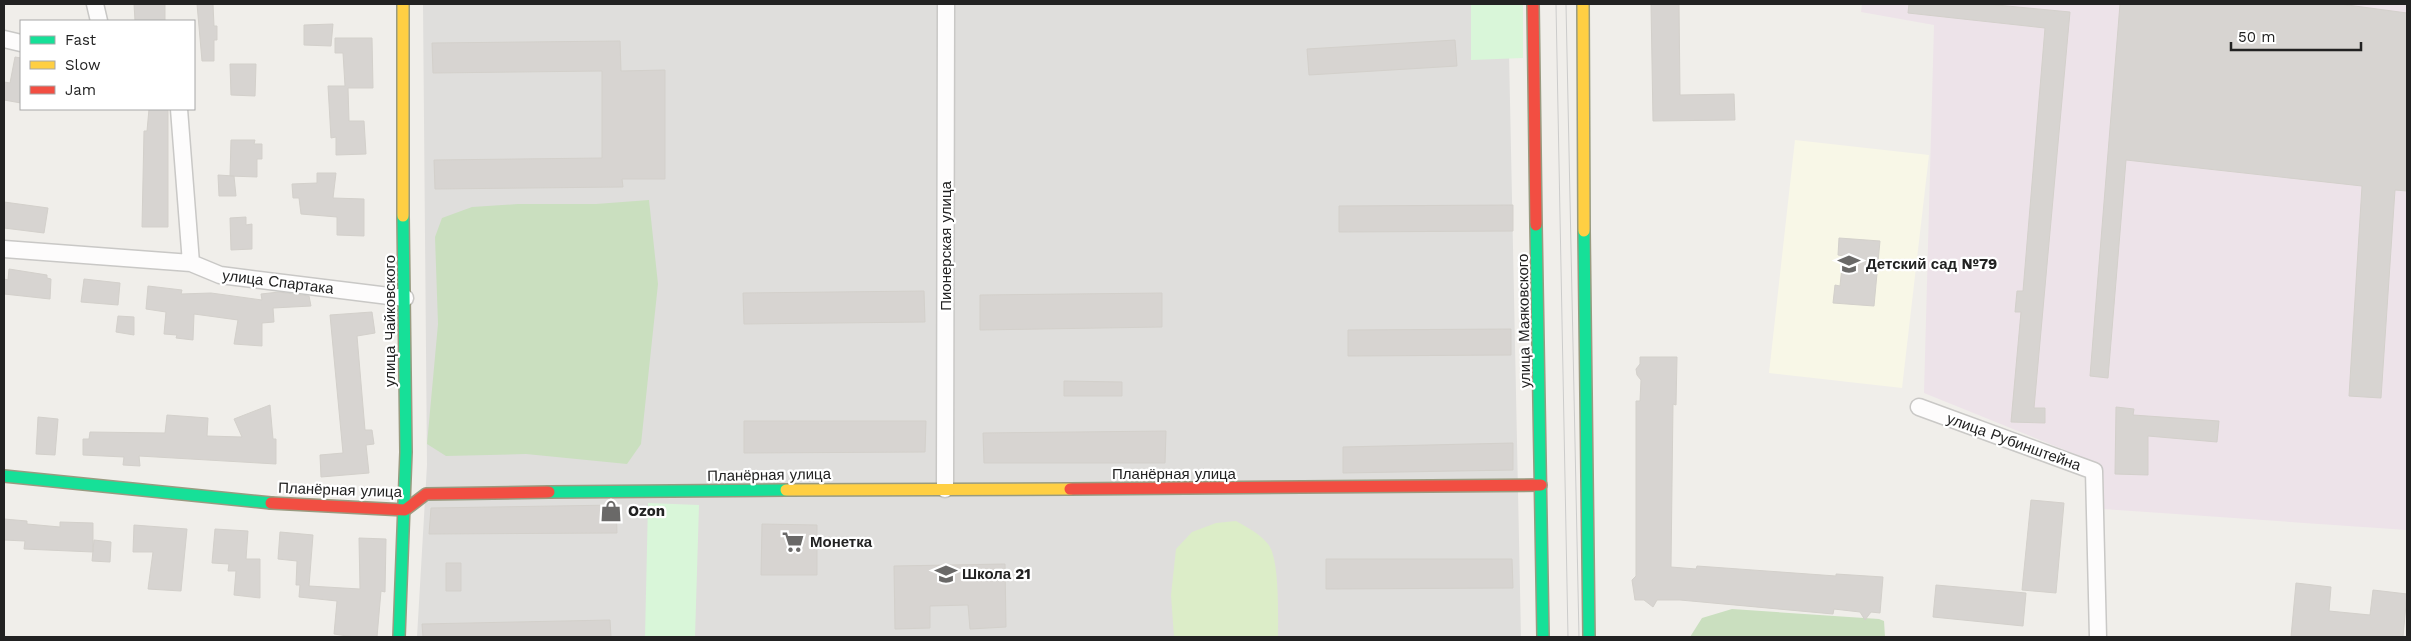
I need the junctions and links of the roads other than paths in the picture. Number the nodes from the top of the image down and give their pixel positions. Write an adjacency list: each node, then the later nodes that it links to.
1 (95, 4): 6 (street)
2 (403, 4): 12 (main road, улица Чайковского)
3 (946, 4): 16 (street, Пионерская улица)
4 (1533, 4): 15 (main road, улица Маяковского)
5 (1584, 4): 20 (main road)
6 (99, 20)
7 (4, 40): 8 (street)
8 (20, 43)
9 (179, 110): 11 (street)
10 (4, 248): 11 (street, улица Спартака)
11 (191, 263): 12 (street, улица Спартака)
12 (406, 298): 17 (main road, улица Чайковского)
13 (1919, 407): 21 (street, улица Рубинштейна)
14 (4, 476): 17 (main road, Планёрная улица)
15 (1541, 485): 16 (main road, Планёрная улица); 19 (main road, улица Маяковского)
16 (945, 489): 17 (main road, Планёрная улица)
17 (405, 510): 18 (main road, улица Чайковского)
18 (399, 637)
19 (1543, 637)
20 (1589, 637)
21 (2098, 637)

